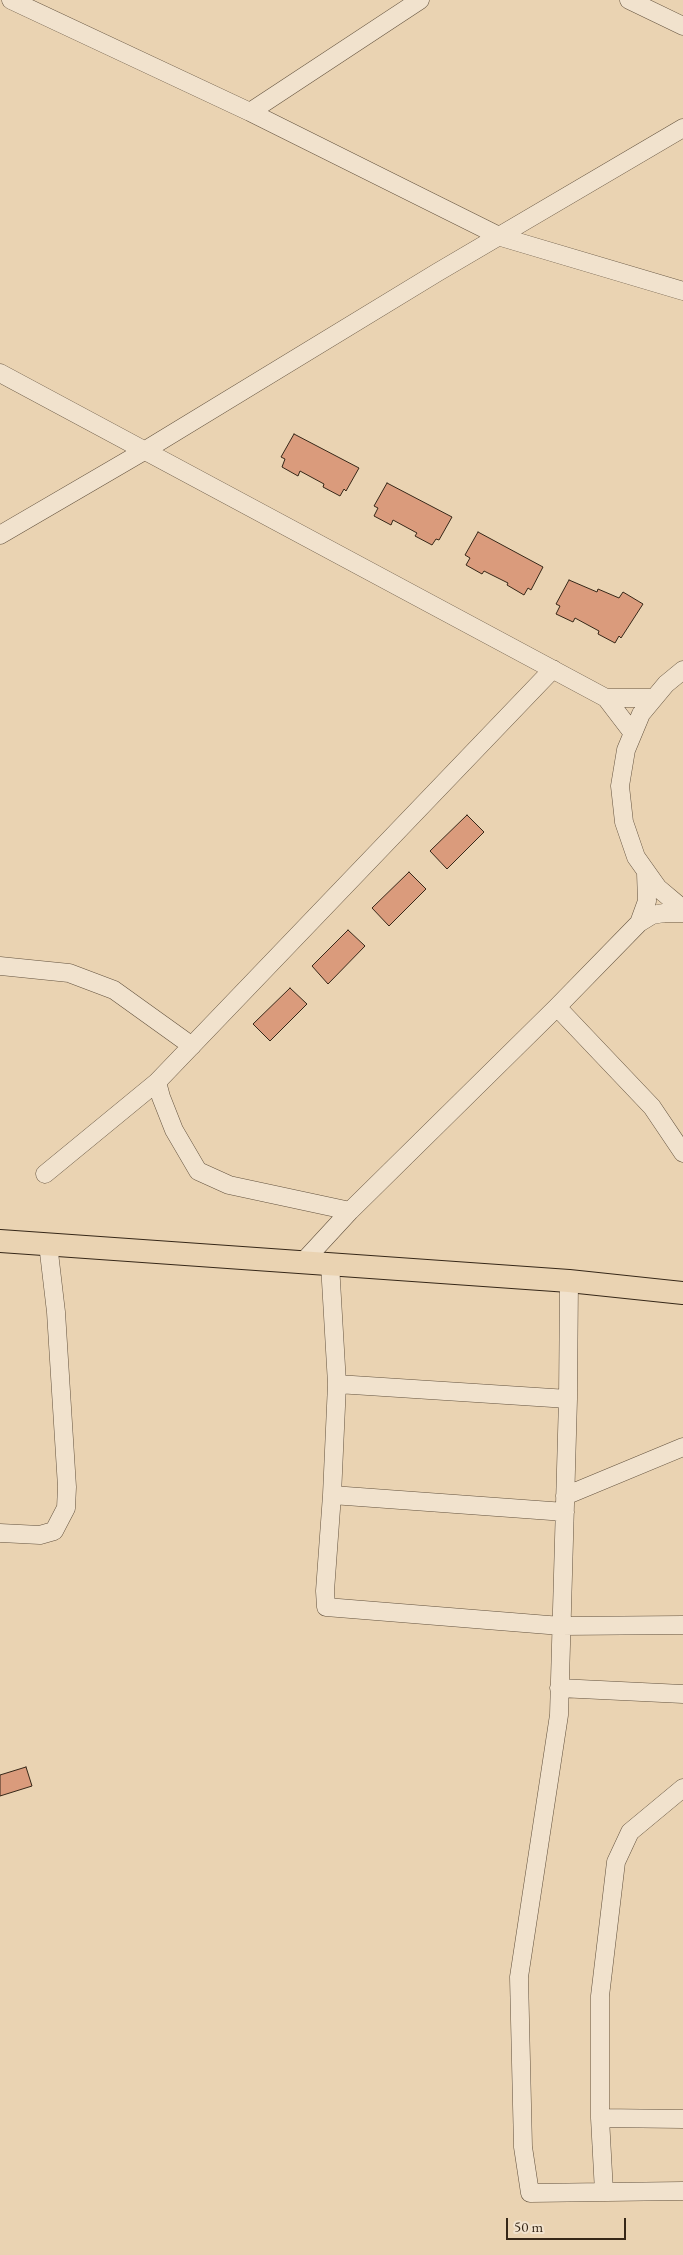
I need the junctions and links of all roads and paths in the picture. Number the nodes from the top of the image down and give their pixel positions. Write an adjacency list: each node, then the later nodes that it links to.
1 (11, 0): 5 (street)
2 (420, 0): 5 (street)
3 (629, 0): 4 (street)
4 (683, 26)
5 (250, 112): 7 (street)
6 (683, 128): 7 (street)
7 (501, 236): 8 (street); 10 (street)
8 (683, 290)
9 (0, 374): 10 (street)
10 (144, 451): 11 (street); 12 (street)
11 (0, 535)
12 (553, 670): 14 (street); 22 (street)
13 (683, 670): 15 (street)
14 (606, 698): 15 (street); 16 (street)
15 (653, 698): 16 (street)
16 (632, 732): 17 (street)
17 (646, 873): 18 (street); 19 (street)
18 (683, 911): 19 (street)
19 (639, 923): 21 (street)
20 (0, 966): 22 (street)
21 (557, 1008): 24 (street); 26 (street)
22 (192, 1046): 23 (street)
23 (157, 1082): 25 (street); 26 (street)
24 (683, 1153)
25 (45, 1174)
26 (350, 1211): 29 (street)
27 (0, 1241): 28 (main road)
28 (48, 1244): 29 (main road); 38 (street)
29 (302, 1262): 30 (main road)
30 (330, 1264): 31 (main road); 33 (street)
31 (570, 1281): 32 (main road); 34 (street)
32 (683, 1293)
33 (336, 1384): 34 (street); 36 (street)
34 (568, 1399): 37 (street)
35 (683, 1447): 37 (street)
36 (332, 1496): 37 (street); 40 (street)
37 (565, 1504): 40 (street)
38 (0, 1534)
39 (683, 1625): 40 (street)
40 (561, 1626): 41 (street)
41 (560, 1688): 42 (street); 47 (street)
42 (683, 1694)
43 (683, 1788): 44 (street)
44 (600, 2118): 45 (street); 47 (street)
45 (683, 2119)
46 (683, 2191): 47 (street)
47 (604, 2192)

